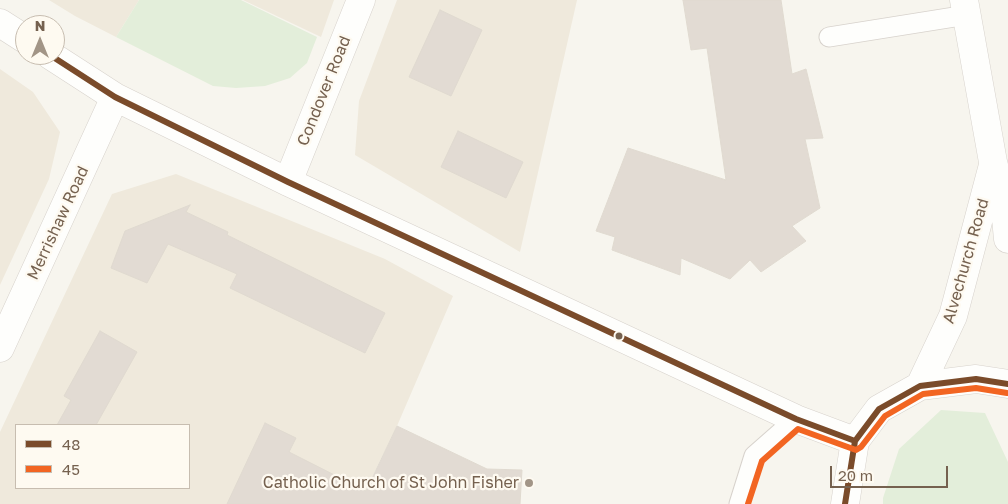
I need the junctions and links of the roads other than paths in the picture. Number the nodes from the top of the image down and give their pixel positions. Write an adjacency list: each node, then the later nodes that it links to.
1 (361, 0): 9 (street, Condover Road)
2 (965, 7): 5 (lane); 8 (street, Alvechurch Road)
3 (0, 23): 4 (street)
4 (15, 33)
5 (829, 37)
6 (65, 65): 7 (street)
7 (115, 97): 9 (street); 11 (street, Merrishaw Road)
8 (993, 162): 10 (street, Alvechurch Road); 13 (street, Alvechurch Road)
9 (288, 182): 14 (street)
10 (1008, 239)
11 (0, 348)
12 (1008, 384): 13 (street)
13 (920, 386): 15 (street)
14 (796, 420): 15 (street); 16 (lane)
15 (855, 441): 17 (street)
16 (740, 504)
17 (845, 504)

